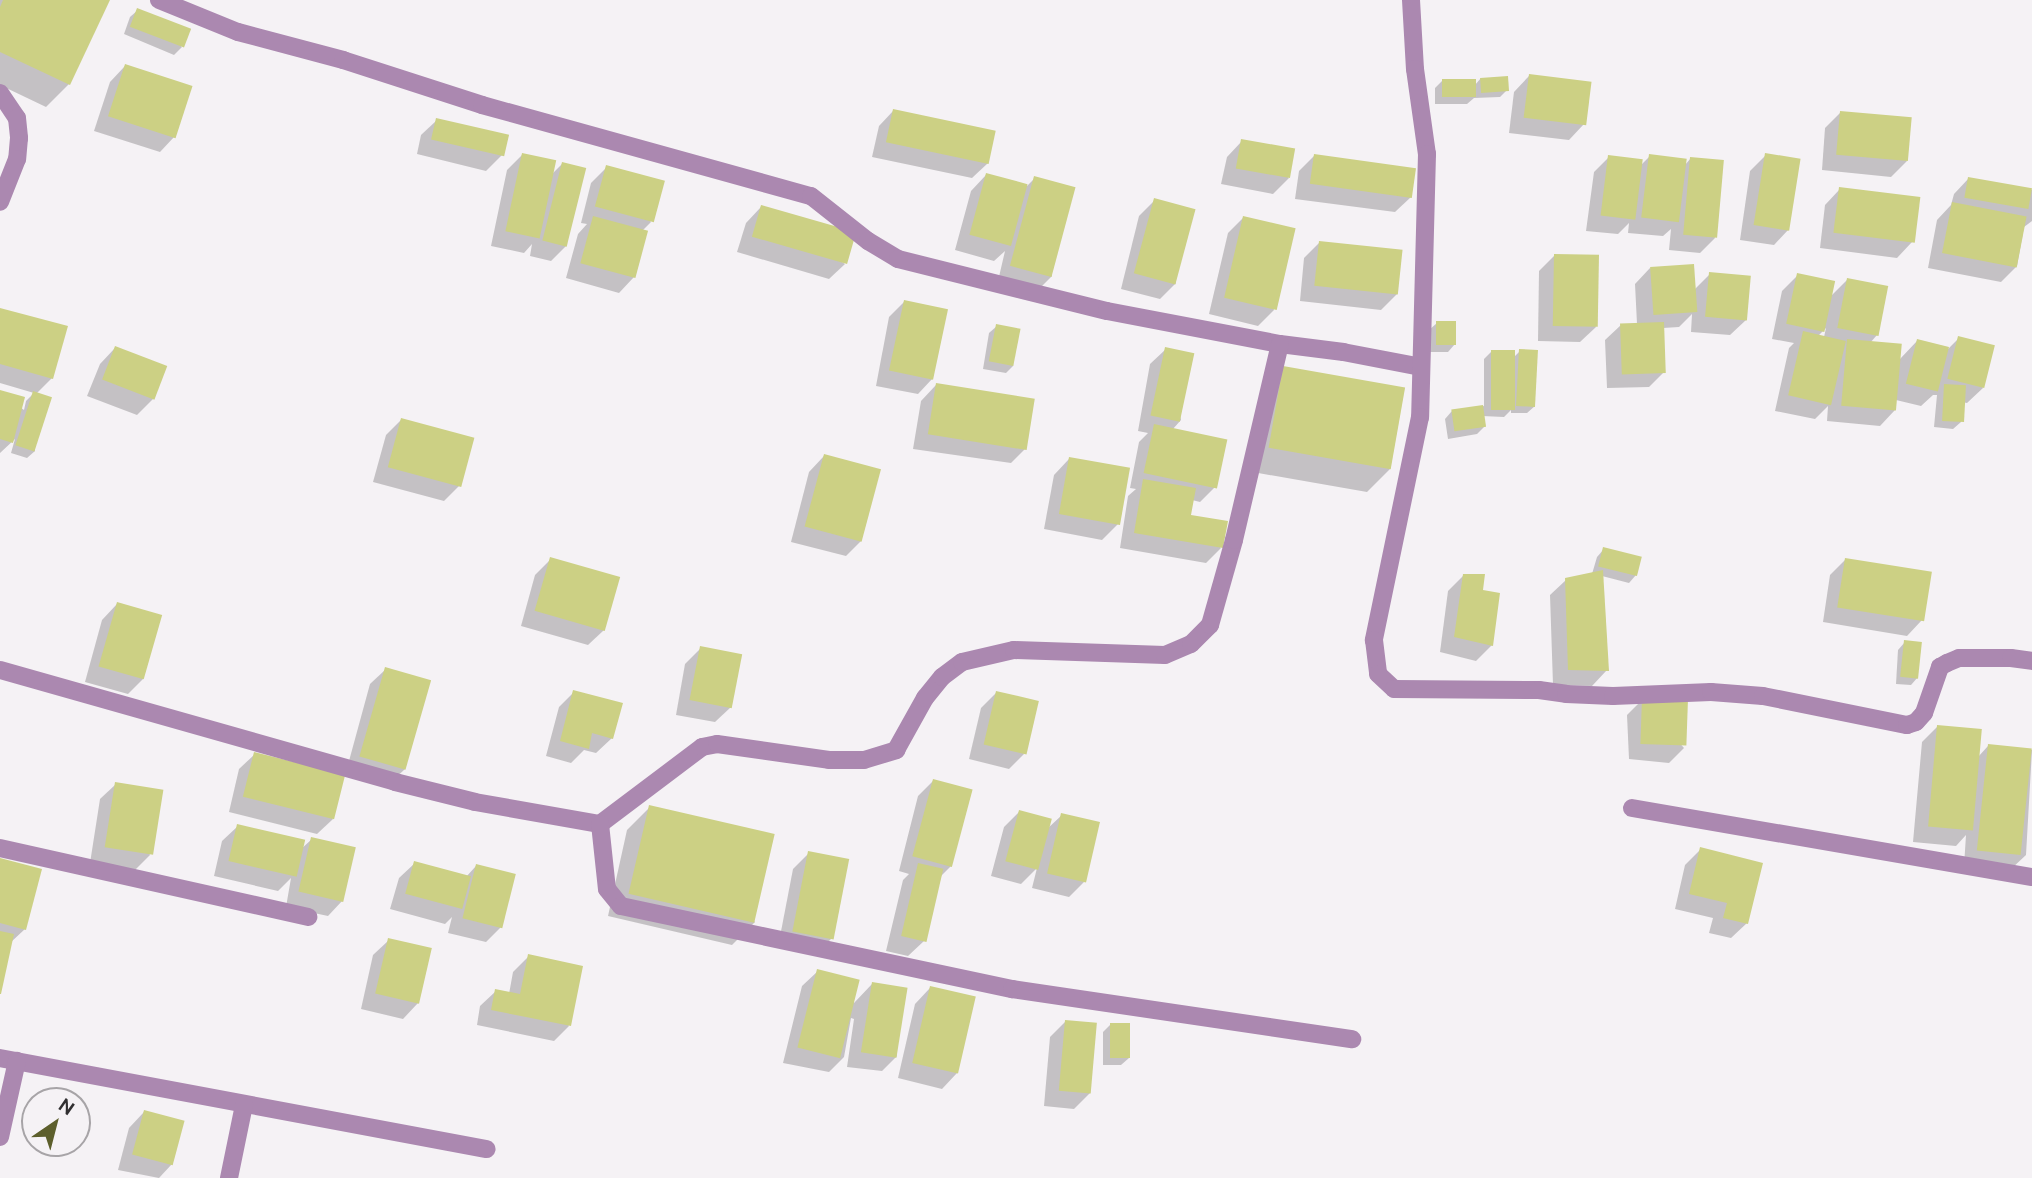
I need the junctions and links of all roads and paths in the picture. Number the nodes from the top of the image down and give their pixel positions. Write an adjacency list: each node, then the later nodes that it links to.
1 (159, 0): 5 (street)
2 (1411, 0): 6 (street)
3 (0, 93): 4 (street)
4 (0, 202)
5 (1279, 344): 6 (street); 10 (street)
6 (1420, 367): 7 (street)
7 (2032, 661)
8 (0, 670): 10 (street)
9 (1632, 808): 12 (street)
10 (600, 824): 14 (street)
11 (0, 848): 13 (street)
12 (2032, 877)
13 (308, 917)
14 (1352, 1040)
15 (9, 1060): 16 (street); 17 (street)
16 (244, 1105): 18 (street); 19 (street)
17 (0, 1137)
18 (487, 1149)
19 (229, 1178)

